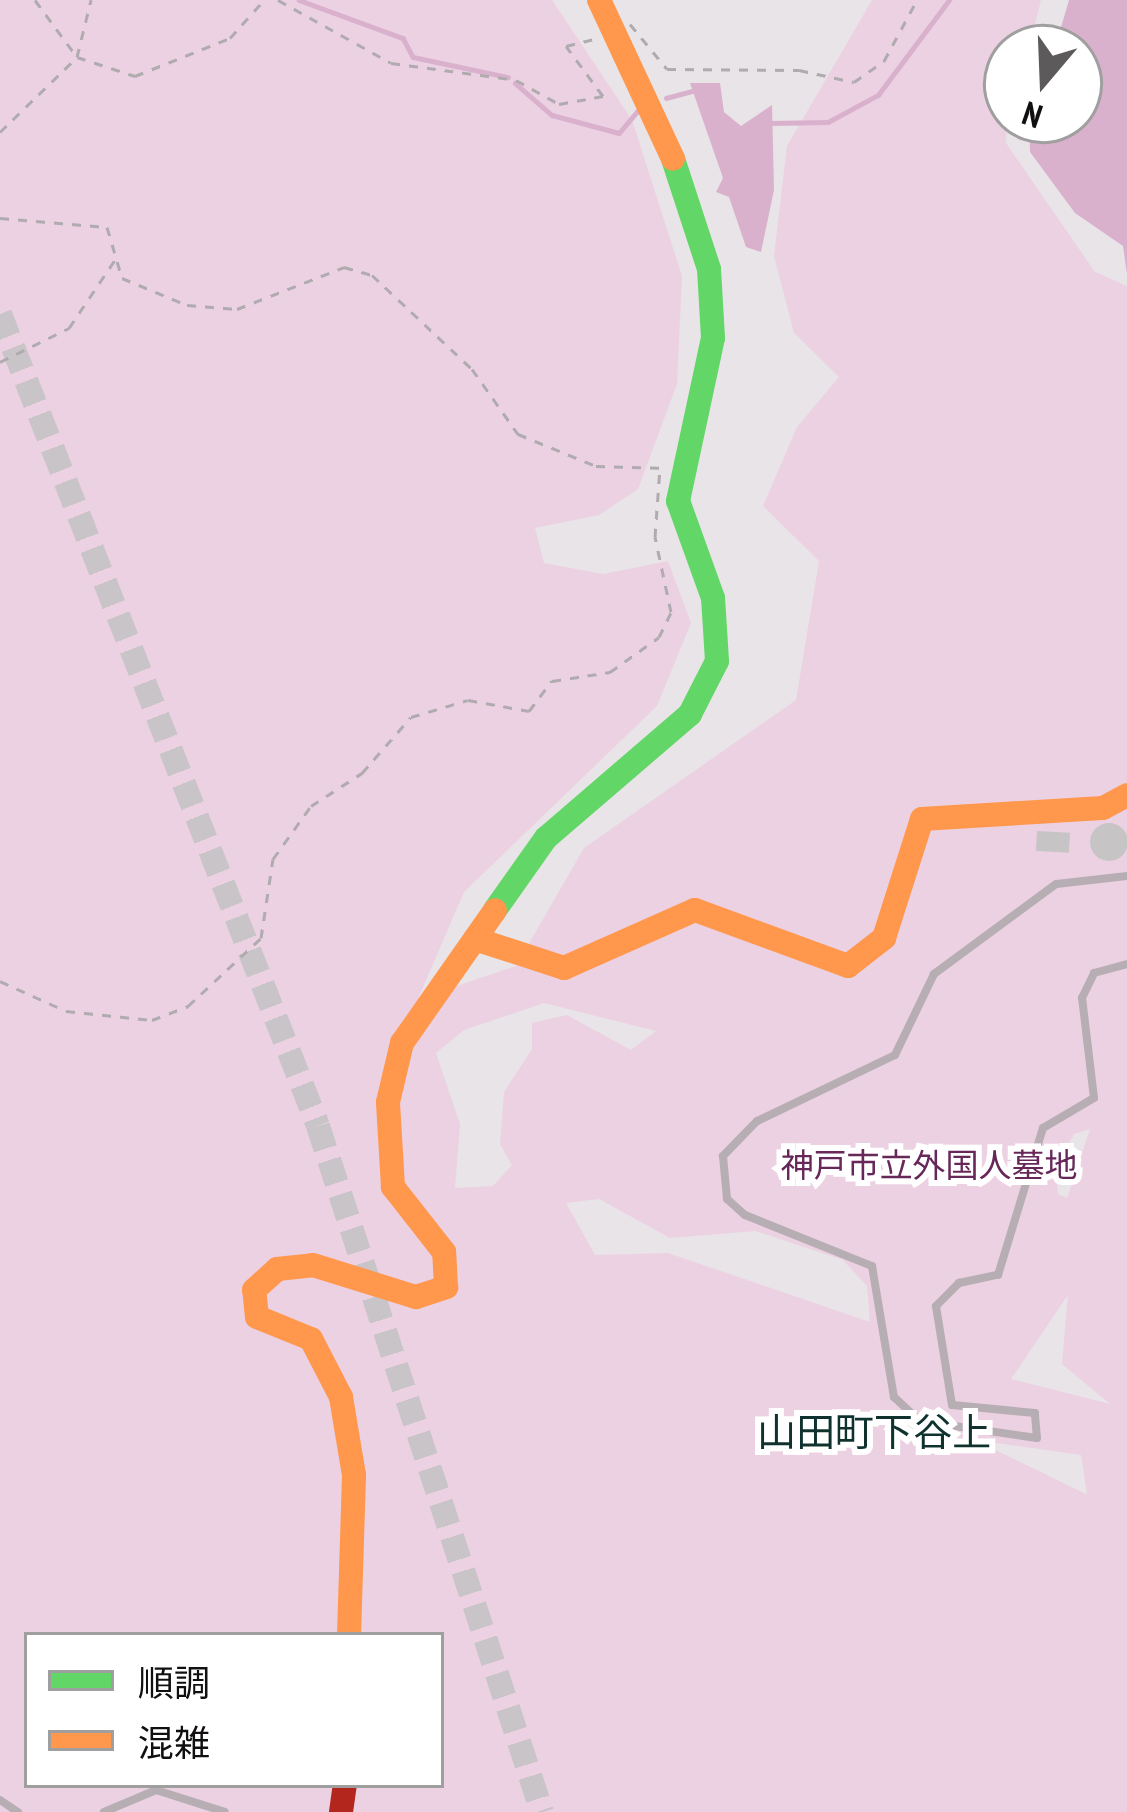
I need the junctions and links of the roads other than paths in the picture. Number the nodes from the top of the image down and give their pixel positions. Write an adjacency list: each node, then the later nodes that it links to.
1 (599, 0): 4 (street)
2 (1127, 795): 4 (street)
3 (1127, 876): 5 (lane)
4 (475, 938): 6 (street)
5 (1127, 964)
6 (349, 1632)
7 (0, 1800): 8 (lane)
8 (18, 1812)
9 (104, 1812): 10 (lane)
10 (225, 1812)

